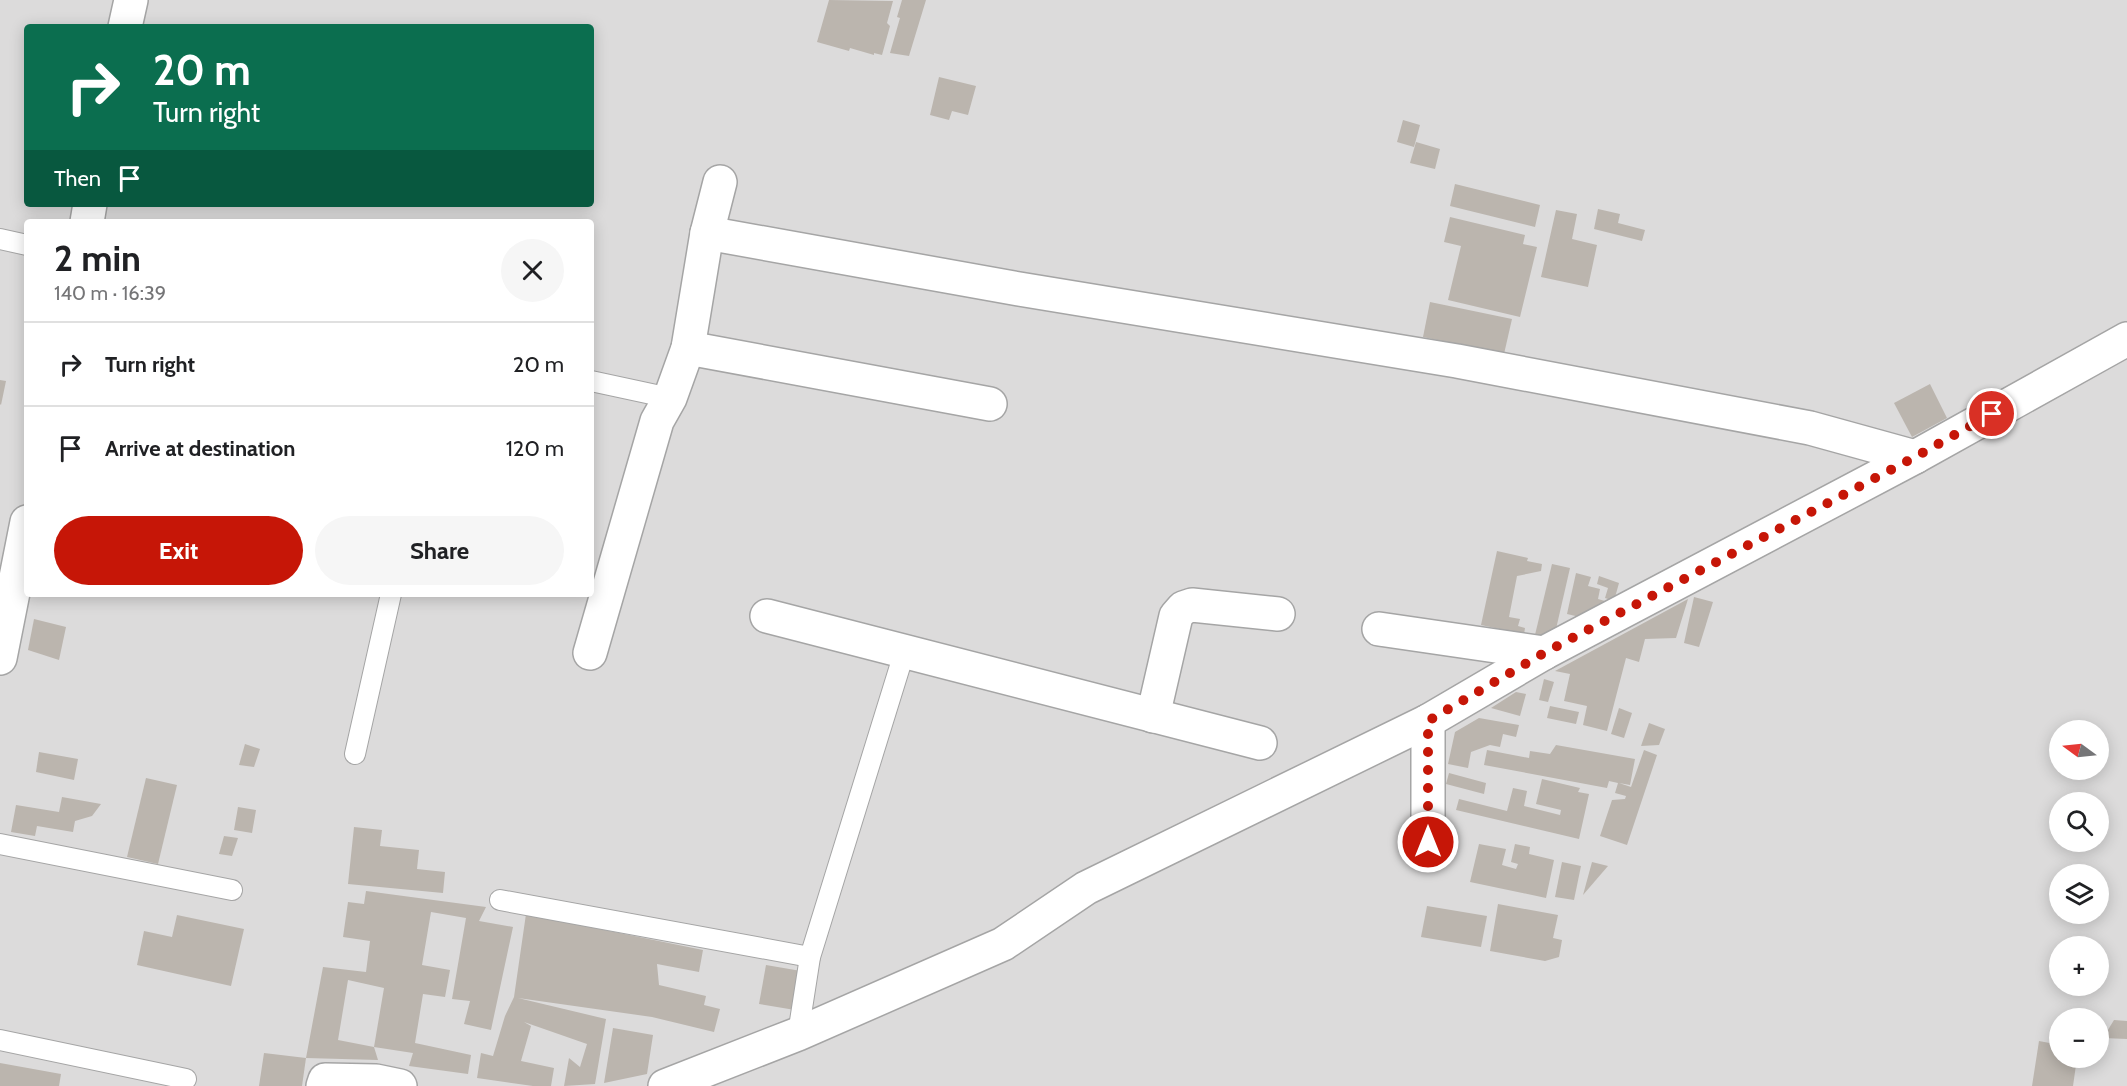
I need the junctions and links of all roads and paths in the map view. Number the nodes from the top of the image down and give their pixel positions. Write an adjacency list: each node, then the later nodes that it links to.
1 (131, 0): 2 (street)
2 (126, 24)
3 (720, 182): 4 (street)
4 (707, 233): 8 (street); 12 (street)
5 (0, 238): 6 (lane)
6 (24, 244)
7 (2127, 339): 12 (street)
8 (688, 348): 10 (street); 11 (street)
9 (594, 382): 10 (lane)
10 (670, 398): 19 (street)
11 (990, 404)
12 (1915, 457): 20 (street)
13 (24, 537): 21 (street)
14 (390, 597): 25 (lane)
15 (1278, 614): 22 (street)
16 (767, 616): 18 (street)
17 (1379, 629): 20 (street)
18 (905, 650): 22 (street); 30 (lane)
19 (590, 653)
20 (1544, 653): 23 (street)
21 (0, 658)
22 (1153, 716): 24 (street)
23 (1428, 721): 26 (street); 31 (street)
24 (1260, 743)
25 (355, 754)
26 (1428, 842)
27 (0, 844): 28 (lane)
28 (232, 890)
29 (500, 900): 30 (lane)
30 (810, 957): 31 (lane)
31 (798, 1034): 36 (street)
32 (0, 1040): 33 (lane)
33 (186, 1079)
34 (323, 1086): 35 (street)
35 (400, 1086)
36 (665, 1086)

